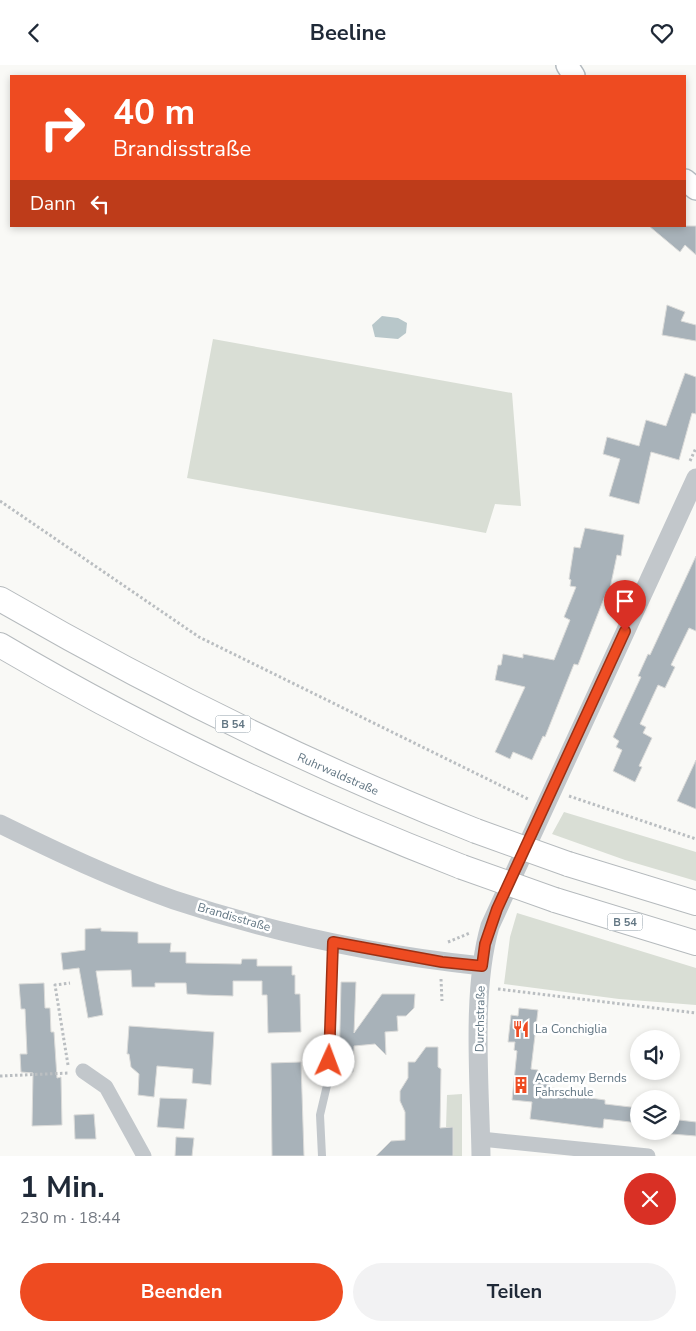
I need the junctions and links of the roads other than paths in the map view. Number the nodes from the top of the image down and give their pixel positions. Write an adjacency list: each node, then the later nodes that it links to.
1 (686, 181): 2 (main road)
2 (696, 189)
3 (696, 478): 10 (street, Durchstraße)
4 (0, 599): 7 (highway, Ruhrwaldstraße / B 54, bridge)
5 (0, 645): 9 (highway, B 54, bridge)
6 (0, 824): 8 (street, Brandisstraße)
7 (696, 903)
8 (333, 942): 10 (street, Brandisstraße); 14 (lane)
9 (696, 943)
10 (482, 966): 12 (street, Durchstraße)
11 (83, 1071): 13 (street)
12 (481, 1147): 15 (street)
13 (144, 1156)
14 (322, 1156)
15 (648, 1156)

